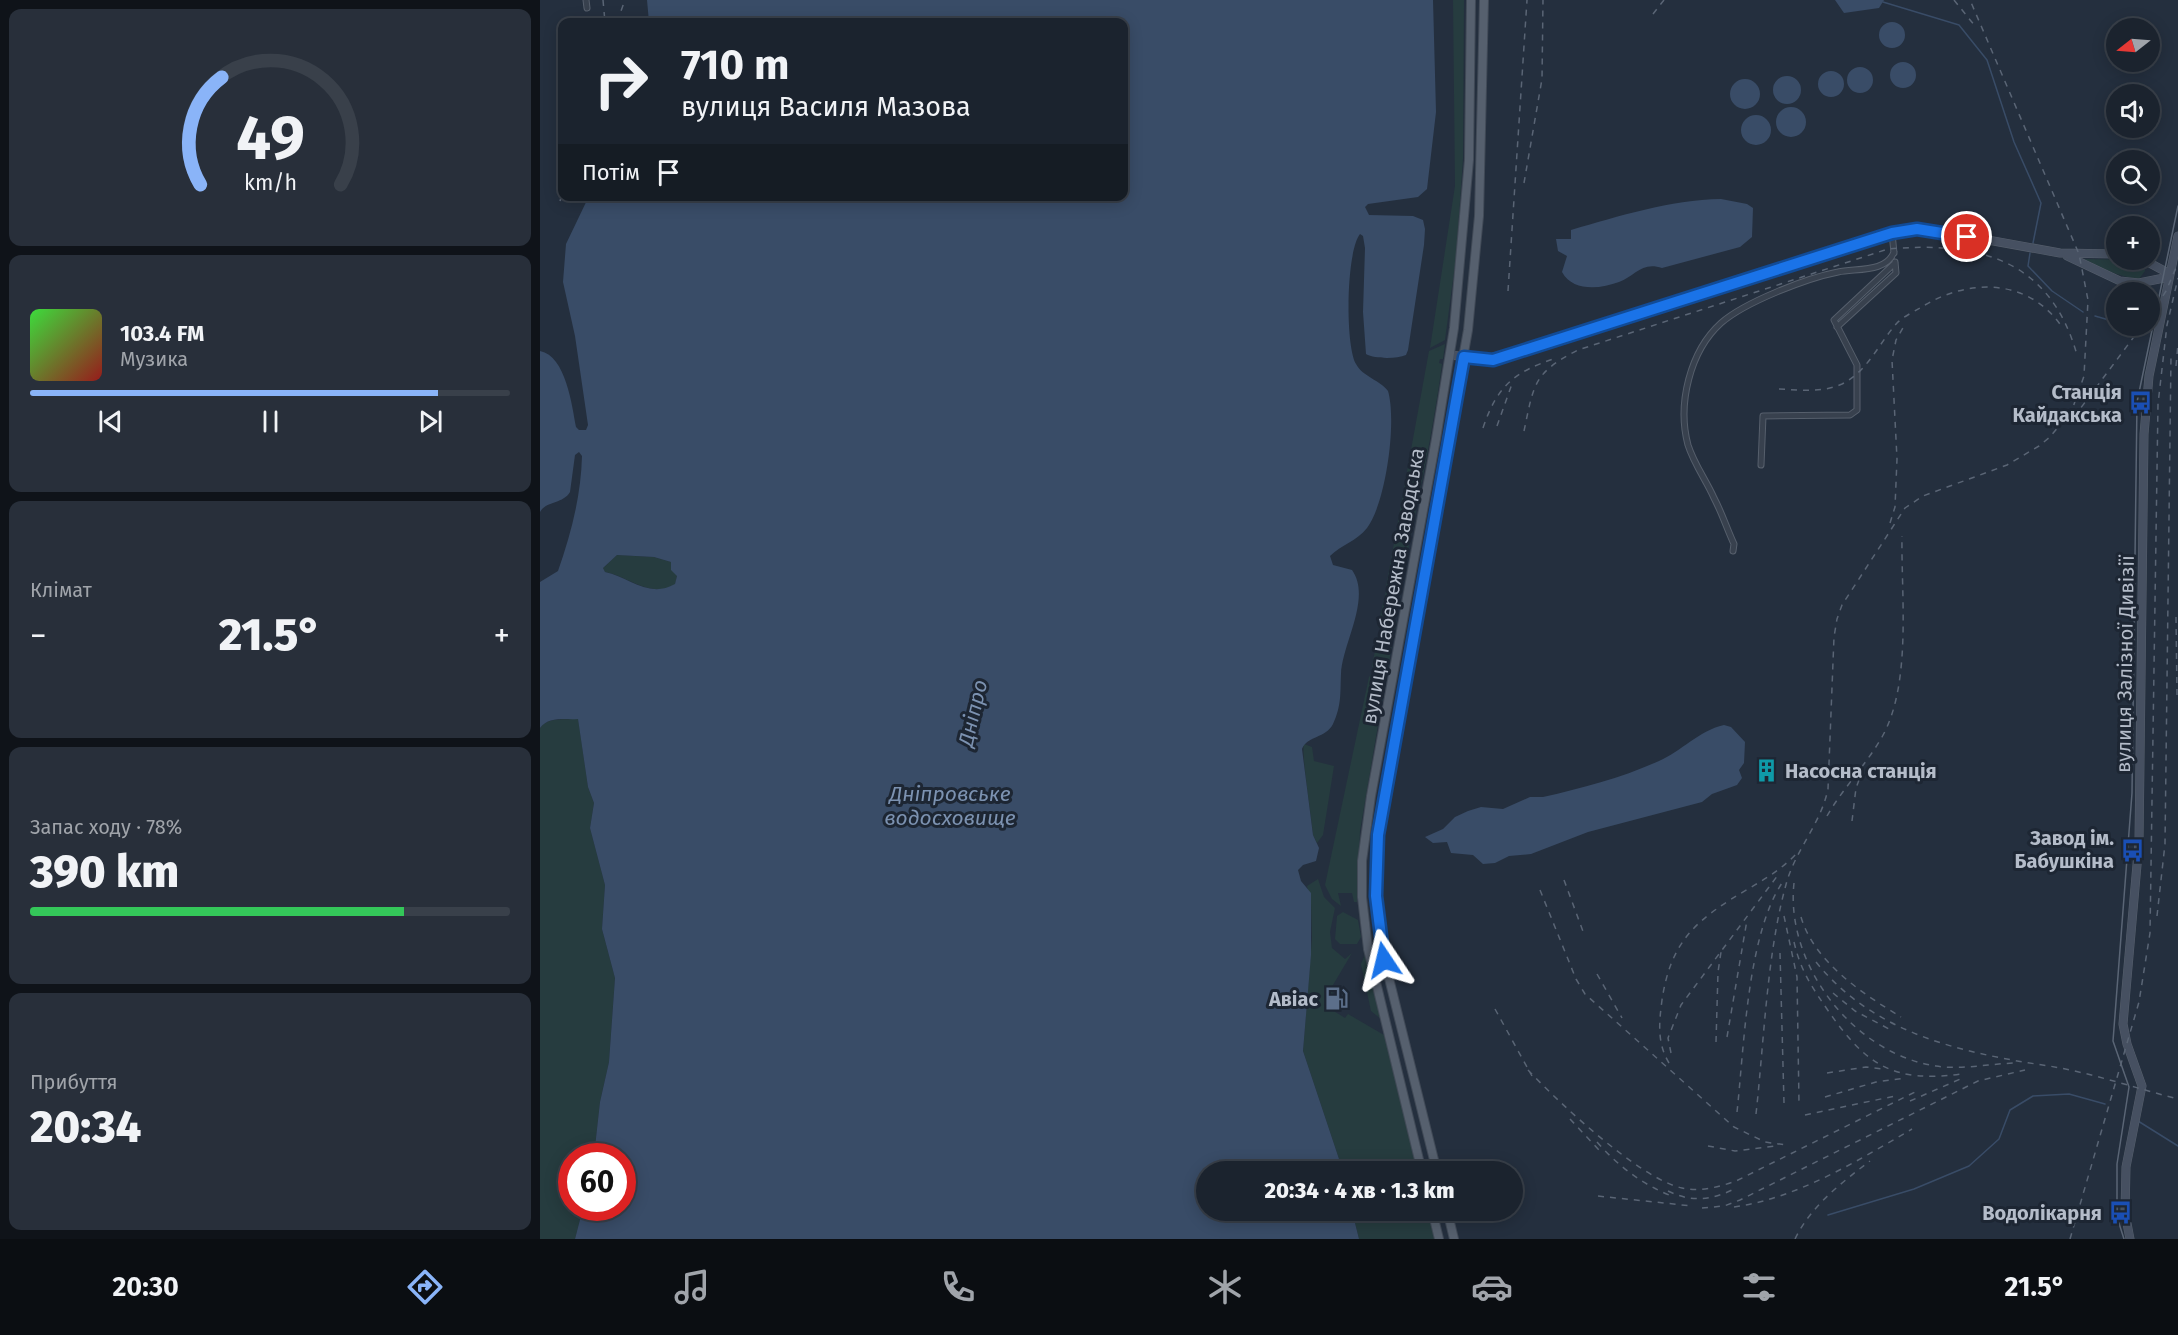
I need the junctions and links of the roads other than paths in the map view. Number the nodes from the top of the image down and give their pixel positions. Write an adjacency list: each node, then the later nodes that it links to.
1 (586, 0): 4 (street)
2 (1471, 0): 12 (main road, вулиця Набережна Заводська)
3 (1484, 0): 13 (main road, вулиця Набережна Заводська)
4 (587, 8)
5 (1892, 233): 7 (street); 8 (street); 13 (street)
6 (2178, 236): 11 (street, вулиця Залізної Дивізії)
7 (1894, 252): 14 (street); 15 (street)
8 (2060, 253): 9 (street); 11 (street)
9 (2106, 254)
10 (2160, 270): 11 (street)
11 (2170, 276): 22 (street, вулиця Залізної Дивізії)
12 (1450, 355): 13 (street); 16 (main road, вулиця Набережна Заводська)
13 (1464, 357): 17 (main road, вулиця Набережна Заводська)
14 (1761, 465)
15 (1734, 551)
16 (1419, 1161)
17 (1434, 1161)
18 (1435, 1221): 20 (main road)
19 (1450, 1221): 21 (main road)
20 (1440, 1239)
21 (1454, 1239)
22 (2131, 1239)

